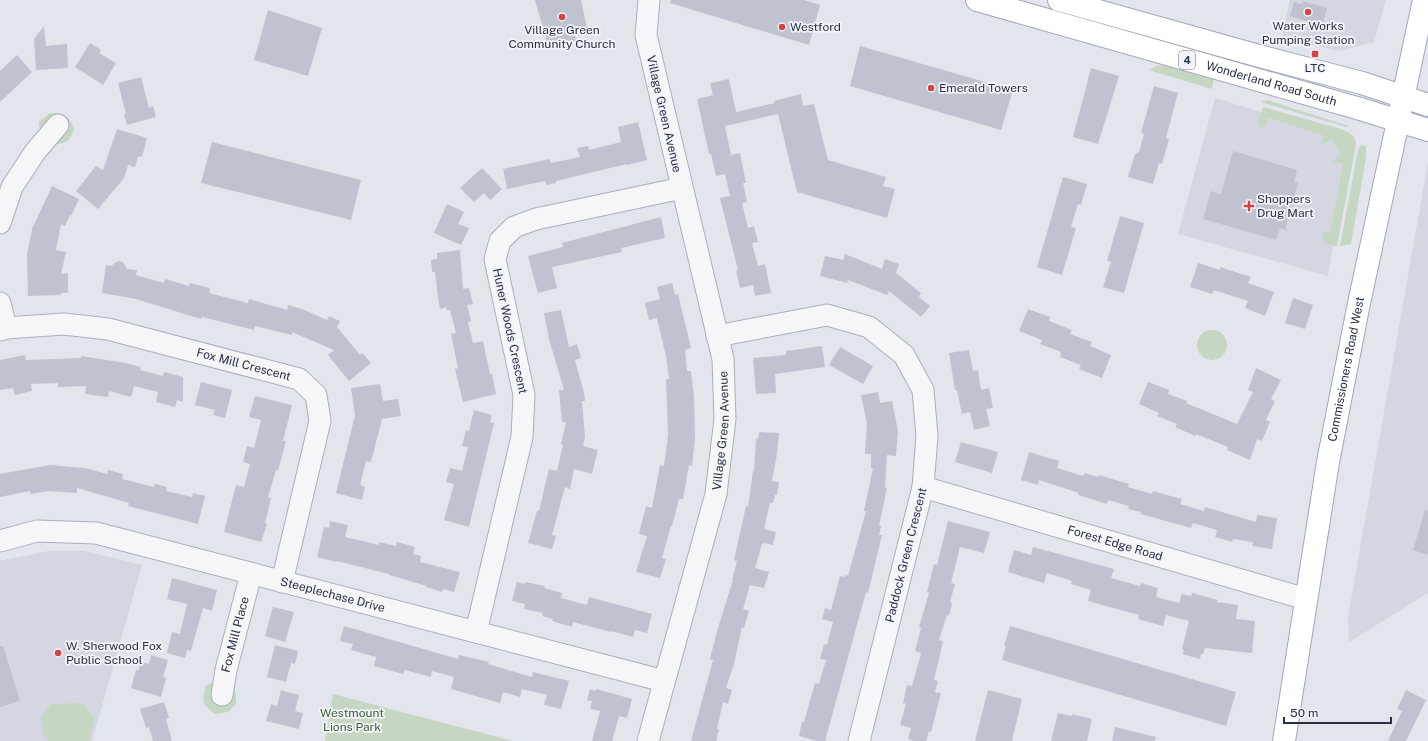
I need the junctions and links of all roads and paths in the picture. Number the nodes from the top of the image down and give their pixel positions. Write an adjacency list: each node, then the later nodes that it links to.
1 (648, 0): 10 (street, Village Green Avenue)
2 (977, 0): 7 (main road, Wonderland Road South / 4)
3 (1059, 0): 5 (main road, Wonderland Road South / 4)
4 (1424, 0): 5 (main road, Commissioners Road West)
5 (1404, 96): 6 (main road, Wonderland Road South / 4); 7 (main road, Commissioners Road West)
6 (1428, 105)
7 (1398, 121): 9 (main road, Wonderland Road South / 4); 19 (main road, Commissioners Road West)
8 (58, 126): 11 (street)
9 (1428, 130)
10 (682, 188): 14 (street, Village Green Avenue); 20 (street, Huner Woods Crescent)
11 (0, 223)
12 (0, 303): 13 (street)
13 (3, 329): 18 (street, Fox Mill Crescent)
14 (717, 336): 15 (street, Paddock Green Crescent); 21 (street, Village Green Avenue)
15 (923, 486): 19 (street, Forest Edge Road); 24 (street, Paddock Green Crescent)
16 (0, 541): 17 (street, Steeplechase Drive)
17 (250, 574): 18 (street, Steeplechase Drive); 22 (street, Fox Mill Place)
18 (282, 582): 20 (street, Steeplechase Drive)
19 (1306, 598): 25 (main road, Commissioners Road West)
20 (476, 632): 21 (street, Steeplechase Drive)
21 (664, 681): 23 (street, Village Green Avenue)
22 (222, 695)
23 (648, 741)
24 (859, 741)
25 (1284, 741)

